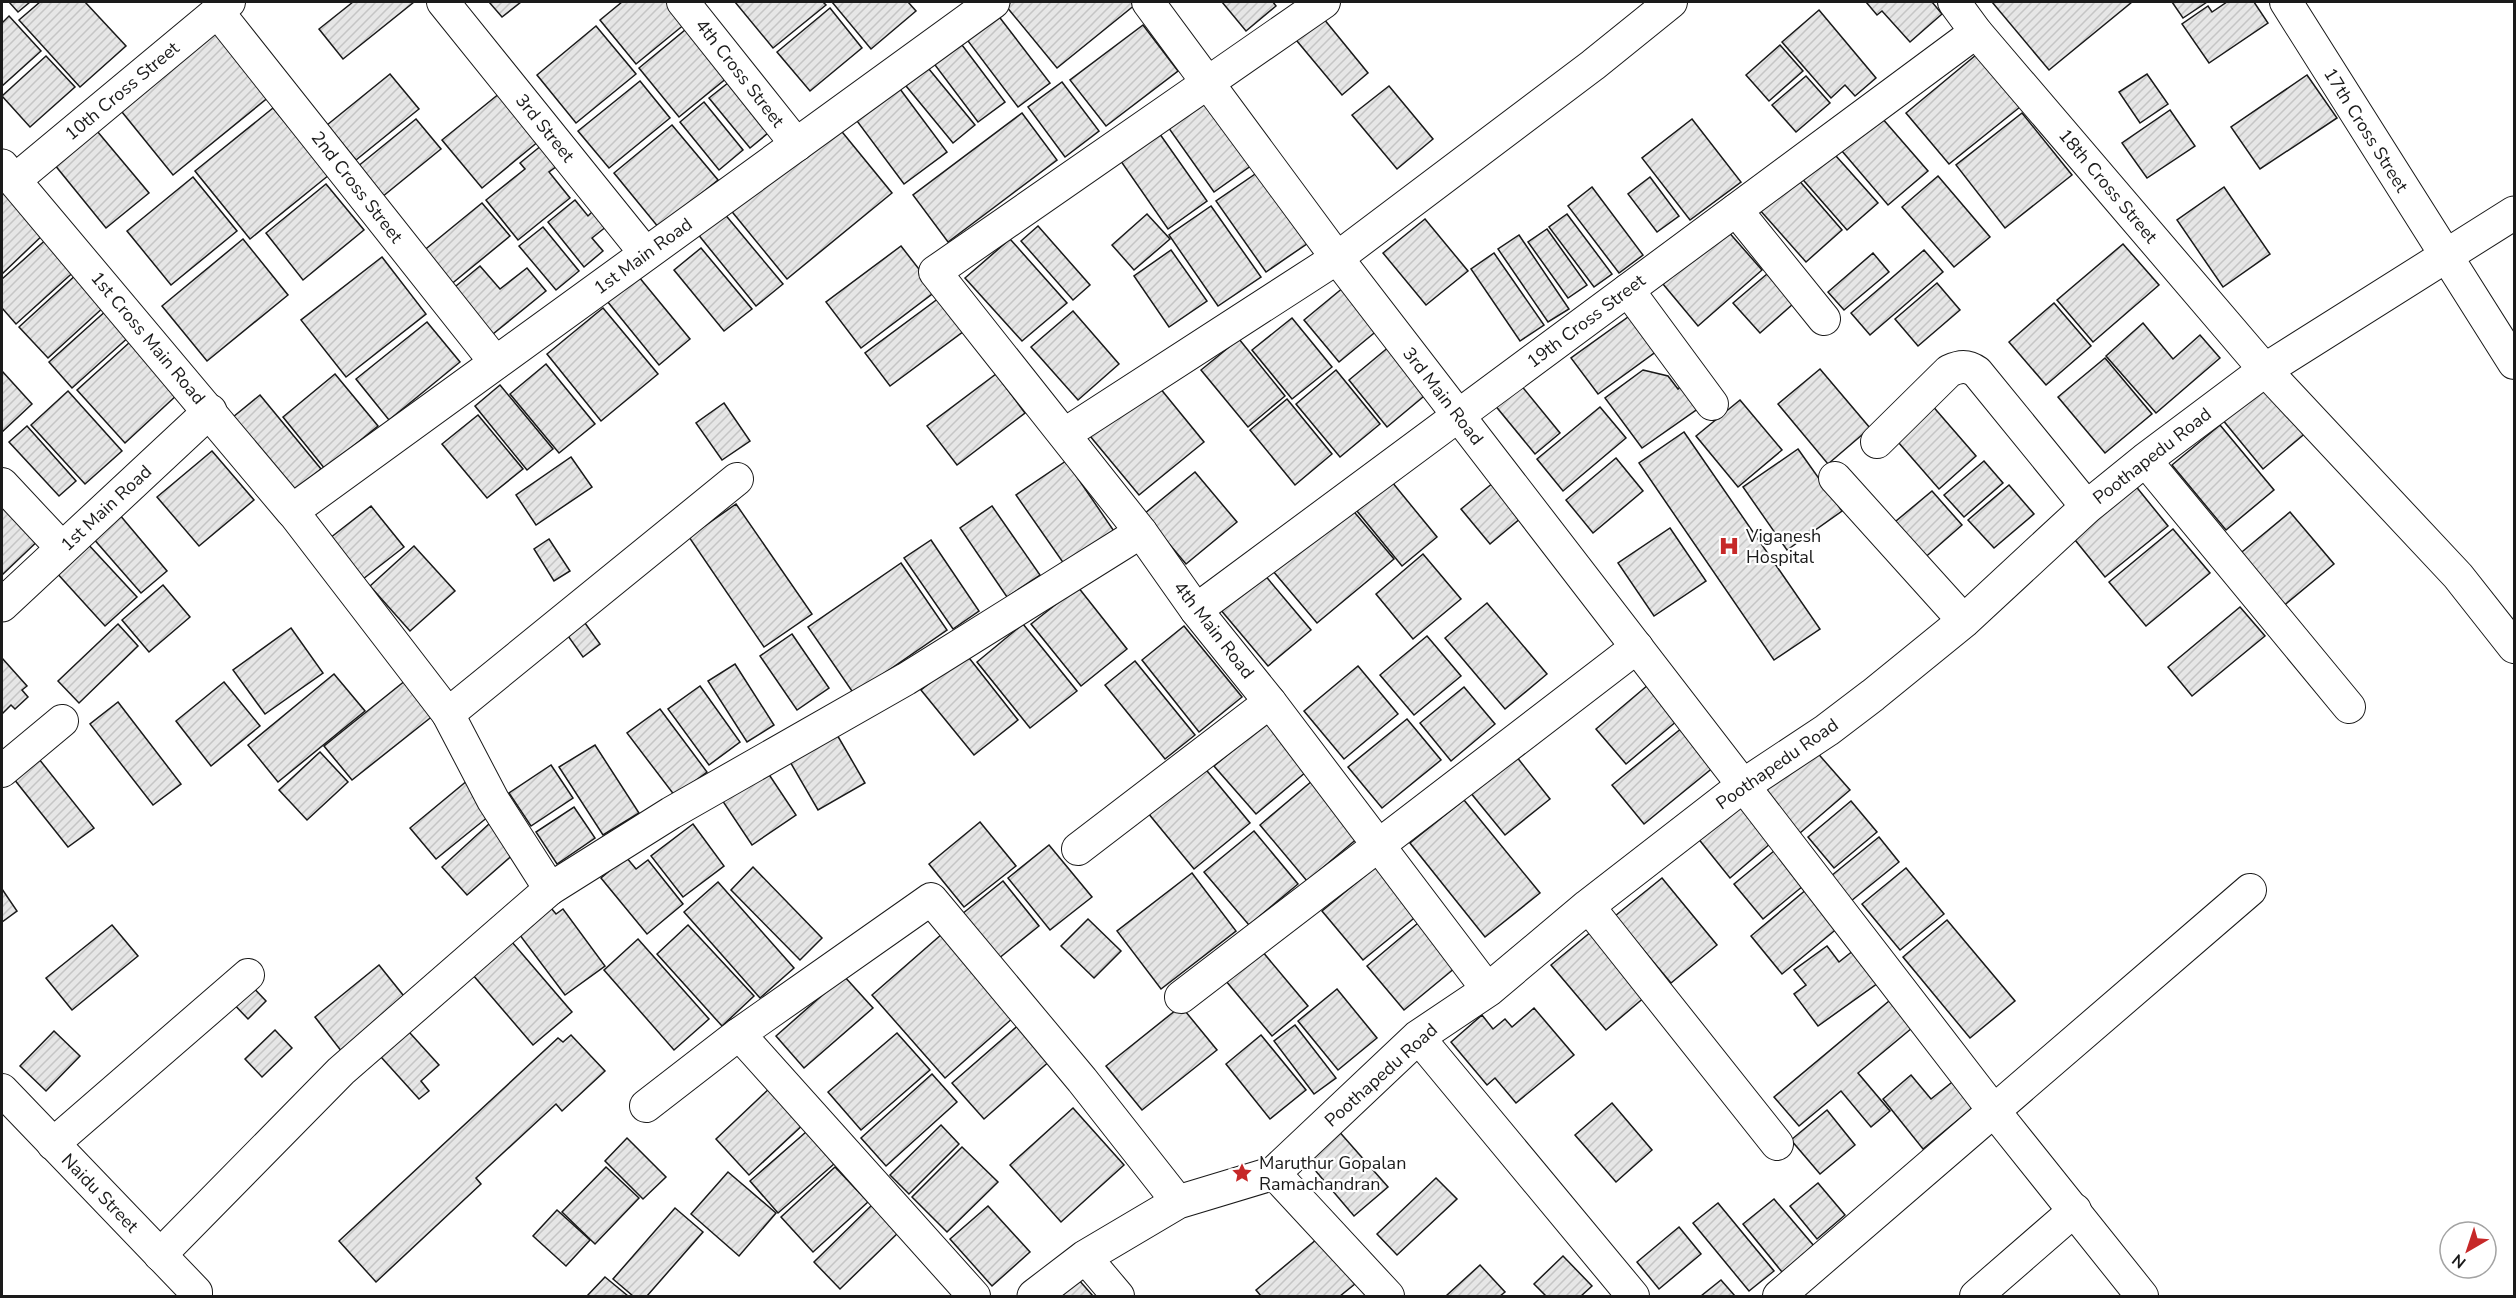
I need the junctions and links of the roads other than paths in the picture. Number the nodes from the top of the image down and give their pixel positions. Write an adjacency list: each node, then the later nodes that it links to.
1 (443, 2): 16 (street, 3rd Street)
2 (683, 2): 12 (street, 4th Cross Street)
3 (993, 2): 12 (street, 1st Main Road)
4 (1148, 2): 11 (street, 3rd Main Road)
5 (1324, 2): 11 (street)
6 (1671, 2): 17 (street)
7 (1954, 2): 10 (street, 18th Cross Street)
8 (2286, 2): 18 (street, 17th Cross Street)
9 (223, 6): 13 (street, 10th Cross Street); 21 (street, 2nd Cross Street)
10 (1976, 32): 14 (street, 19th Cross Street); 23 (street, 18th Cross Street)
11 (1209, 84): 17 (street, 3rd Main Road); 27 (street, 4th Main Road)
12 (796, 145): 16 (street, 1st Main Road)
13 (8, 173): 25 (street, 1st Cross Main Road)
14 (1736, 210): 19 (street, 19th Cross Street); 20 (street)
15 (2514, 213): 18 (street, Poothapedu Road)
16 (646, 254): 21 (street, 1st Main Road)
17 (1337, 258): 26 (street, 3rd Main Road); 27 (street)
18 (2446, 258): 22 (street, 17th Cross Street); 23 (street, Poothapedu Road)
19 (1628, 290): 24 (street); 26 (street, 19th Cross Street)
20 (1824, 319)
21 (496, 363): 34 (street, 1st Main Road)
22 (2514, 363)
23 (2265, 370): 29 (street, Poothapedu Road); 41 (street, 18th Cross Street)
24 (1712, 404)
25 (210, 411): 34 (street, 1st Cross Main Road); 36 (street, 1st Main Road)
26 (1458, 416): 38 (street, 19th Cross Street); 40 (street, 3rd Main Road)
27 (1065, 434): 35 (street, 4th Main Road)
28 (1877, 442): 33 (street)
29 (2145, 460): 33 (street, Poothapedu Road); 43 (street)
30 (1835, 478): 39 (street)
31 (736, 480): 44 (street)
32 (2, 484): 36 (street)
33 (2087, 507): 39 (street, Poothapedu Road)
34 (292, 511): 44 (street)
35 (1141, 532): 38 (street, 4th Main Road); 50 (street)
36 (62, 549): 37 (street, 1st Main Road)
37 (2, 605)
38 (1196, 610): 42 (street, 4th Main Road)
39 (1964, 621): 47 (street, Poothapedu Road)
40 (1637, 647): 47 (street, 3rd Main Road); 48 (street)
41 (2514, 647)
42 (1270, 702): 48 (street, 4th Main Road); 49 (street)
43 (2349, 707)
44 (448, 714): 50 (street)
45 (63, 721): 46 (street)
46 (2, 771)
47 (1744, 785): 52 (street, Poothapedu Road); 60 (street, 3rd Main Road)
48 (1380, 846): 54 (street, 4th Main Road); 55 (street)
49 (1078, 849)
50 (550, 889): 66 (street)
51 (2250, 890): 60 (street)
52 (1588, 906): 54 (street, Poothapedu Road); 62 (street)
53 (248, 975): 61 (street)
54 (1488, 990): 57 (street, Poothapedu Road)
55 (1181, 997)
56 (739, 1034): 59 (street); 64 (street); 69 (street)
57 (1418, 1037): 63 (street, Poothapedu Road); 73 (street)
58 (2, 1090): 61 (street, Naidu Street)
59 (646, 1106)
60 (1994, 1111): 65 (street, 3rd Main Road); 74 (street)
61 (53, 1144): 66 (street, Naidu Street)
62 (1777, 1144)
63 (1274, 1173): 64 (street, Poothapedu Road); 72 (street)
64 (1178, 1202): 67 (street, Poothapedu Road)
65 (2075, 1210): 75 (street); 76 (street, 3rd Main Road)
66 (160, 1255): 68 (street, Naidu Street)
67 (1085, 1257): 70 (street, Poothapedu Road); 71 (street)
68 (198, 1295)
69 (974, 1296)
70 (1034, 1296)
71 (1118, 1296)
72 (1388, 1296)
73 (1633, 1296)
74 (1779, 1296)
75 (1976, 1296)
76 (2142, 1296)

